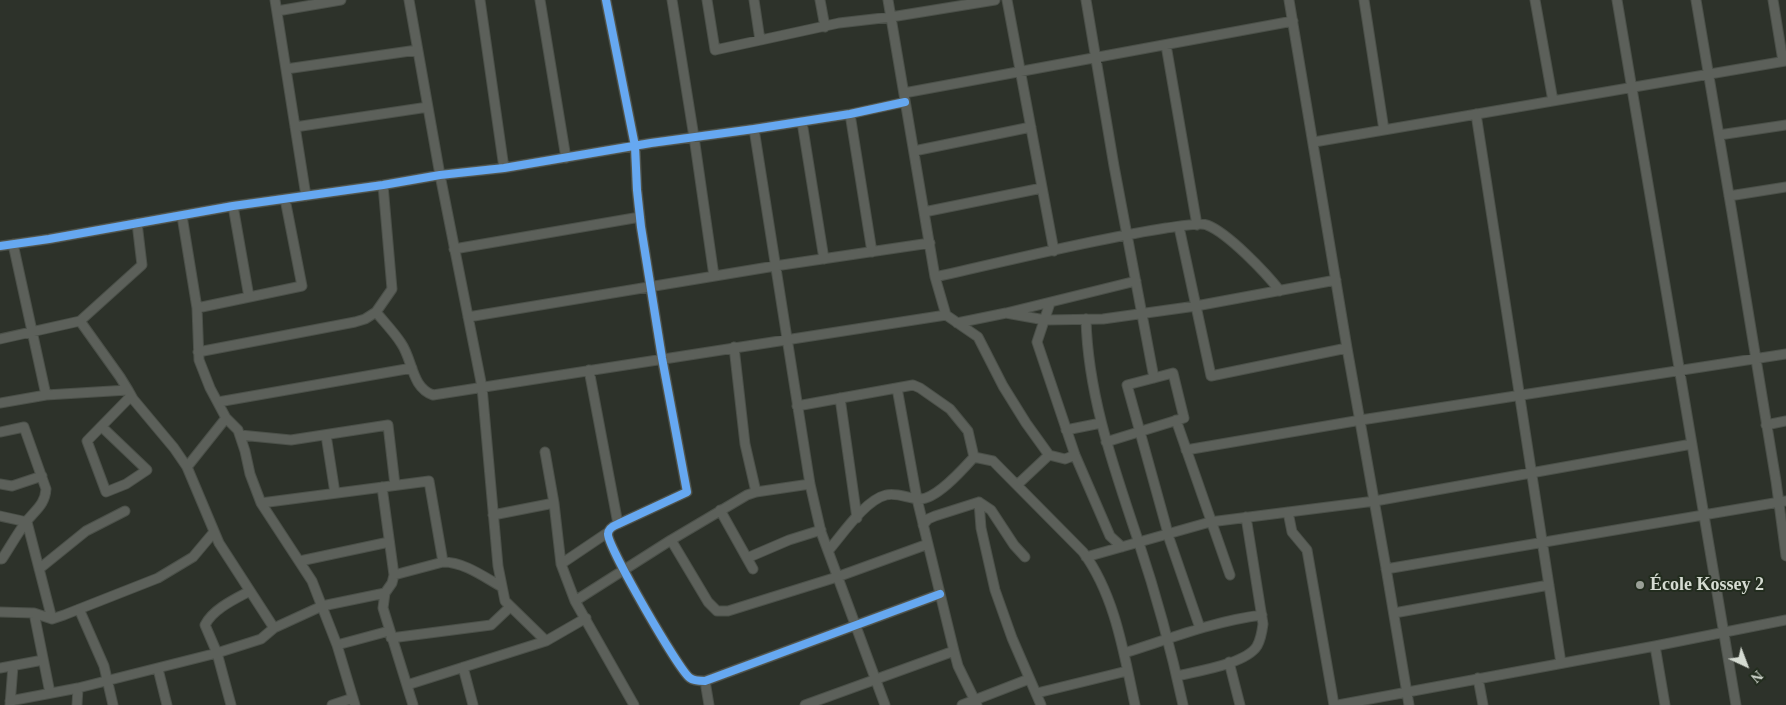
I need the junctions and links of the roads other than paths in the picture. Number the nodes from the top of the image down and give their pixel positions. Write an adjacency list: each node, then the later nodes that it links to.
1 (275, 0): 21 (street)
2 (340, 0): 21 (street)
3 (410, 0): 27 (street)
4 (480, 0): 52 (street)
5 (540, 0): 51 (street)
6 (606, 0): 49 (street)
7 (672, 0): 47 (street)
8 (707, 0): 25 (street)
9 (754, 0): 25 (street)
10 (820, 0): 24 (street)
11 (888, 0): 22 (street)
12 (995, 0): 22 (street)
13 (1007, 0): 31 (street)
14 (1086, 0): 28 (street)
15 (1289, 0): 23 (street)
16 (1364, 0): 45 (street)
17 (1535, 0): 35 (street)
18 (1616, 0): 33 (street)
19 (1696, 0): 32 (street)
20 (1773, 0): 29 (street)
21 (277, 10): 30 (street)
22 (890, 17): 24 (street); 34 (street)
23 (1293, 21): 26 (street); 48 (street)
24 (825, 27): 25 (street)
25 (760, 40)
26 (1166, 45): 28 (street); 65 (street)
27 (417, 50): 30 (street); 37 (street)
28 (1096, 58): 31 (street); 67 (street)
29 (1785, 61): 32 (street)
30 (286, 69): 43 (street)
31 (1020, 71): 34 (street); 42 (street)
32 (1708, 74): 33 (street); 46 (street)
33 (1631, 87): 35 (street); 106 (street)
34 (904, 93): 36 (street)
35 (1553, 101): 39 (street)
36 (905, 102): 38 (street); 50 (street)
37 (428, 107): 43 (street); 53 (street)
38 (850, 114): 40 (street); 73 (street)
39 (1476, 114): 45 (street); 112 (street)
40 (802, 122): 44 (street); 74 (street)
41 (1786, 125): 46 (street)
42 (1031, 126): 50 (street); 56 (street)
43 (295, 127): 57 (street)
44 (754, 129): 47 (street); 75 (street)
45 (1384, 130): 48 (street)
46 (1719, 135): 58 (street)
47 (694, 137): 49 (street); 76 (street)
48 (1314, 142): 78 (street)
49 (635, 146): 51 (street); 63 (street)
50 (914, 151): 61 (street)
51 (566, 158): 52 (street)
52 (504, 168): 53 (street)
53 (440, 175): 54 (street); 71 (street)
54 (383, 185): 57 (street); 86 (street)
55 (1786, 187): 58 (street)
56 (1042, 188): 61 (street); 72 (street)
57 (306, 196): 59 (street)
58 (1729, 196): 103 (street)
59 (285, 199): 60 (street); 82 (street)
60 (233, 206): 62 (street); 82 (street)
61 (924, 212): 68 (street)
62 (182, 216): 64 (street); 85 (street)
63 (640, 217): 71 (street); 80 (street)
64 (137, 223): 69 (street); 93 (street)
65 (1197, 225): 66 (street); 81 (street)
66 (1179, 226): 67 (street); 84 (street)
67 (1128, 234): 72 (street); 79 (street)
68 (930, 243): 73 (street); 77 (street)
69 (13, 244): 70 (street); 95 (street)
70 (0, 246)
71 (454, 249): 90 (street)
72 (1054, 251): 77 (street)
73 (872, 252): 74 (street)
74 (824, 259): 75 (street)
75 (775, 266): 76 (street); 96 (street)
76 (714, 276): 80 (street)
77 (935, 277): 89 (street)
78 (1336, 280): 81 (street); 99 (street)
79 (1136, 281): 83 (street); 88 (street)
80 (651, 286): 90 (street); 102 (street)
81 (1280, 291): 84 (street)
82 (249, 297): 85 (street)
83 (1050, 303): 87 (street); 92 (street)
84 (1196, 306): 88 (street); 99 (street)
85 (197, 308): 100 (street)
86 (376, 312): 100 (street); 104 (street)
87 (1006, 313): 92 (street); 94 (street)
88 (1141, 313): 91 (street); 107 (street)
89 (946, 315): 94 (street); 96 (street)
90 (468, 317): 108 (street)
91 (1086, 319): 92 (street); 120 (street)
92 (1045, 320): 124 (street)
93 (80, 321): 95 (street); 110 (street)
94 (957, 323): 133 (street)
95 (32, 331): 97 (street); 111 (street)
96 (786, 338): 98 (street); 116 (street)
97 (0, 339)
98 (734, 347): 102 (street); 144 (street)
99 (1347, 348): 119 (street)
100 (198, 352): 114 (street)
101 (1786, 354): 103 (street)
102 (662, 358): 105 (street); 162 (street)
103 (1756, 359): 106 (street); 122 (street)
104 (412, 368): 108 (street); 114 (street)
105 (589, 370): 108 (street); 162 (street)
106 (1679, 371): 112 (street); 130 (street)
107 (1154, 378): 118 (street); 125 (street)
108 (482, 387): 155 (street)
109 (897, 388): 113 (street); 135 (street); 146 (street)
110 (130, 393): 111 (street); 123 (street); 136 (street)
111 (46, 395): 115 (street)
112 (1519, 395): 119 (street); 137 (street)
113 (840, 398): 116 (street); 159 (street)
114 (218, 402): 117 (street)
115 (0, 403)
116 (798, 406): 140 (street)
117 (226, 418): 127 (street); 136 (street)
118 (1176, 420): 125 (street); 131 (street)
119 (1361, 420): 131 (street); 147 (street)
120 (1101, 422): 124 (street); 129 (street)
121 (1786, 422): 122 (street)
122 (1766, 425): 149 (street)
123 (102, 427): 123 (street)
124 (1066, 430): 134 (street)
125 (1140, 431): 129 (street); 167 (street)
126 (0, 432): 138 (street)
127 (240, 435): 128 (street); 150 (street)
128 (326, 435): 141 (street); 145 (street)
129 (1106, 442): 170 (street)
130 (1692, 444): 137 (street); 156 (street)
131 (1186, 450): 161 (street)
132 (545, 452): 151 (street)
133 (1049, 455): 134 (street); 142 (street)
134 (1076, 455): 173 (street)
135 (974, 457): 142 (street); 146 (street)
136 (187, 467): 165 (street)
137 (1531, 471): 147 (street); 171 (street)
138 (42, 476): 139 (street); 160 (street)
139 (0, 484)
140 (810, 484): 144 (street); 164 (street)
141 (395, 485): 143 (street); 181 (street)
142 (1018, 485): 177 (street)
143 (382, 488): 145 (street); 169 (street)
144 (756, 492): 152 (street)
145 (335, 494): 150 (street)
146 (917, 498): 159 (street); 163 (street)
147 (1375, 501): 154 (street); 185 (street)
148 (979, 502): 163 (street); 176 (street); 228 (street)
149 (1782, 502): 156 (street); 175 (street)
150 (261, 503): 180 (street)
151 (554, 503): 155 (street); 182 (street)
152 (720, 510): 168 (street); 178 (street)
153 (125, 511): 183 (street)
154 (1288, 512): 158 (street); 256 (street)
155 (494, 515): 191 (street)
156 (1704, 515): 171 (street); 209 (street)
157 (0, 516): 160 (street)
158 (1246, 517): 161 (street); 202 (street)
159 (857, 518): 174 (street)
160 (26, 522): 179 (street); 183 (street)
161 (1210, 522): 167 (street); 188 (street)
162 (618, 524): 166 (street)
163 (923, 525): 172 (street)
164 (821, 530): 174 (street); 178 (street)
165 (214, 532): 192 (street); 198 (street)
166 (608, 533): 182 (street); 186 (street)
167 (1168, 534): 170 (street); 208 (street)
168 (672, 540): 186 (street); 189 (street)
169 (389, 542): 180 (street); 187 (street)
170 (1138, 542): 173 (street); 212 (street)
171 (1542, 543): 185 (street); 190 (street)
172 (928, 544): 189 (street); 194 (street)
173 (1122, 547): 177 (street)
174 (828, 551): 189 (street)
175 (1786, 552)
176 (1025, 557)
177 (1086, 557): 217 (street)
178 (747, 558): 184 (street)
179 (0, 559)
180 (300, 561): 196 (street)
181 (443, 562): 187 (street); 191 (street)
182 (561, 564): 195 (street)
183 (39, 569): 204 (street)
184 (753, 569)
185 (1386, 569): 201 (street)
186 (624, 570): 195 (street); 231 (street)
187 (394, 575): 193 (street)
188 (1230, 575)
189 (837, 577): 206 (street)
190 (1549, 585): 201 (street); 220 (street)
191 (502, 587): 197 (street)
192 (250, 591): 207 (street); 216 (street)
193 (384, 593): 196 (street); 210 (street)
194 (940, 594): 206 (street); 215 (street)
195 (575, 601): 203 (street)
196 (322, 606): 207 (street); 213 (street)
197 (510, 607): 210 (street); 211 (street)
198 (79, 609): 204 (street); 229 (street)
199 (0, 612): 200 (street)
200 (34, 613): 204 (street); 218 (street)
201 (1394, 613): 234 (street)
202 (1262, 615): 208 (street); 219 (street)
203 (586, 618): 211 (street); 247 (street)
204 (52, 619)
205 (1786, 620): 209 (street)
206 (855, 625): 230 (street); 231 (street)
207 (274, 628): 216 (street)
208 (1200, 628): 212 (street)
209 (1723, 632): 214 (street); 260 (street)
210 (390, 635): 213 (street); 232 (street)
211 (546, 640): 222 (street)
212 (1168, 640): 217 (street); 226 (street)
213 (337, 645): 237 (street)
214 (1655, 646): 220 (street); 259 (street)
215 (954, 651): 230 (street); 239 (street)
216 (218, 652): 224 (street); 243 (street)
217 (1124, 653): 225 (street)
218 (43, 660): 221 (street); 235 (street)
219 (1229, 662): 226 (street); 255 (street)
220 (1561, 663): 227 (street)
221 (13, 666): 223 (street); 238 (street)
222 (463, 667): 232 (street); 246 (street)
223 (0, 668)
224 (158, 669): 229 (street); 242 (street)
225 (1128, 671): 236 (street); 253 (street)
226 (1177, 676): 254 (street)
227 (1478, 678): 234 (street); 258 (street)
228 (1029, 679): 236 (street); 239 (street)
229 (108, 680): 233 (street); 241 (street)
230 (874, 680): 249 (street); 250 (street)
231 (705, 681): 248 (street)
232 (407, 685): 245 (street)
233 (78, 688): 235 (street); 240 (street)
234 (1407, 692): 256 (street); 257 (street)
235 (50, 693): 238 (street)
236 (1037, 693): 252 (street)
237 (354, 701): 244 (street)
238 (10, 703)
239 (976, 703): 251 (street)
240 (77, 705)
241 (113, 705)
242 (167, 705)
243 (231, 705)
244 (332, 705)
245 (414, 705)
246 (473, 705)
247 (634, 705)
248 (710, 705)
249 (805, 705)
250 (885, 705)
251 (962, 705)
252 (1041, 705)
253 (1135, 705)
254 (1183, 705)
255 (1240, 705)
256 (1336, 705)
257 (1409, 705)
258 (1483, 705)
259 (1665, 705)
260 (1736, 705)

